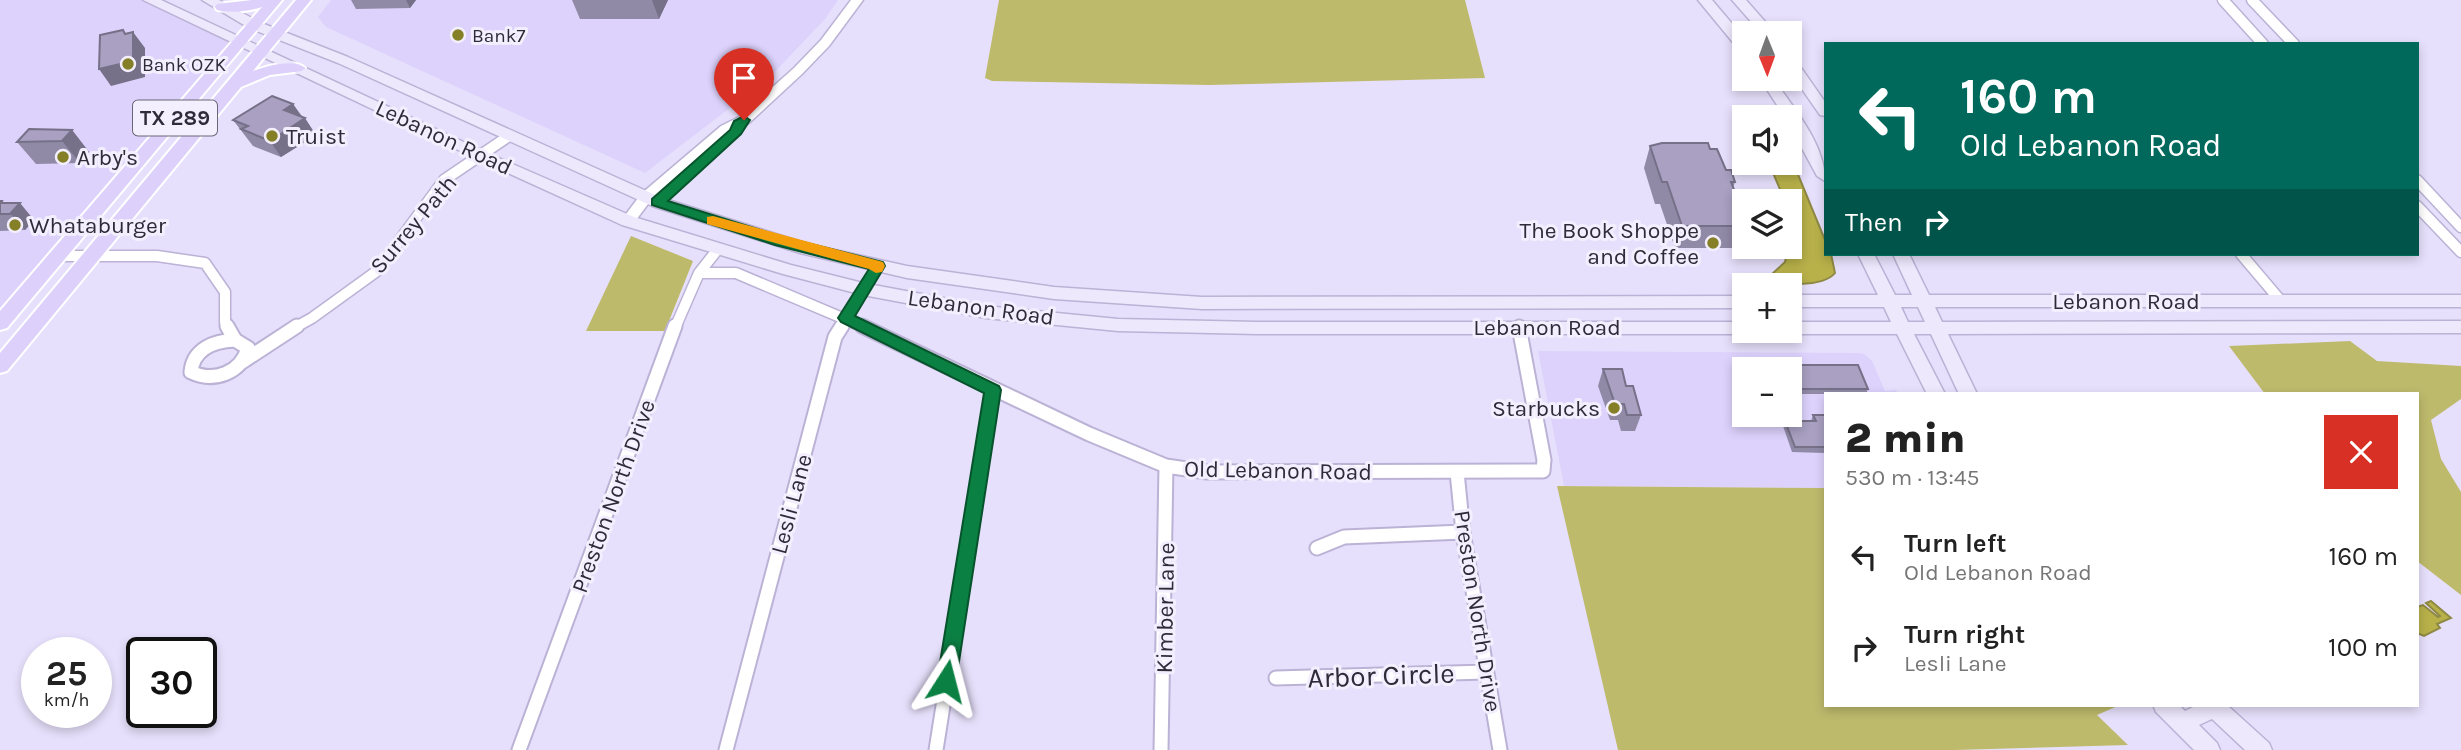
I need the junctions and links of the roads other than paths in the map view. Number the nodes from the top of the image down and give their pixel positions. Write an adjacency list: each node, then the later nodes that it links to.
1 (150, 0): 15 (main road, Lebanon Road)
2 (265, 0): 10 (main road)
3 (275, 0): 12 (main road, TX 289)
4 (304, 0): 14 (main road, TX 289)
5 (857, 0): 28 (street)
6 (1705, 0): 13 (main road)
7 (1739, 0): 11 (main road)
8 (2223, 0): 16 (street)
9 (2252, 0): 17 (street)
10 (215, 4): 12 (main road, Lebanon Road)
11 (1757, 21)
12 (254, 25): 14 (main road, Lebanon Road); 15 (main road, TX 289)
13 (1732, 32)
14 (277, 33): 18 (main road, TX 289); 24 (main road, Lebanon Road)
15 (240, 42): 18 (main road, Lebanon Road); 35 (main road, TX 289)
16 (2261, 42)
17 (2292, 42)
18 (262, 51): 19 (main road, Lebanon Road); 21 (main road, TX 289)
19 (297, 68): 21 (main road); 25 (main road, Lebanon Road)
20 (1802, 79): 23 (main road)
21 (233, 86): 34 (main road, TX 289)
22 (1775, 91): 26 (main road)
23 (1824, 111)
24 (509, 136): 25 (street, Surrey Path); 28 (main road, Lebanon Road)
25 (480, 155): 30 (main road, Lebanon Road); 59 (street, Surrey Path)
26 (1824, 174)
27 (2419, 182): 31 (street)
28 (651, 200): 30 (street); 39 (main road, Lebanon Road)
29 (2419, 208): 33 (street)
30 (628, 221): 32 (main road, Lebanon Road)
31 (2461, 228)
32 (718, 249): 40 (street, Preston North Drive); 41 (main road, Lebanon Road)
33 (2461, 252)
34 (92, 255): 35 (street); 50 (street); 63 (main road, TX 289)
35 (58, 256): 51 (main road, TX 289)
36 (1867, 256): 42 (main road)
37 (1902, 256): 45 (main road)
38 (2243, 256): 43 (street)
39 (878, 266): 41 (street, Lesli Lane); 48 (main road, Lebanon Road)
40 (699, 273): 49 (street, Old Lebanon Road); 76 (street, Preston North Drive)
41 (863, 289): 49 (street, Lesli Lane); 53 (main road, Lebanon Road)
42 (1889, 300): 44 (main road, Lebanon Road); 45 (main road, Lebanon Road); 54 (main road)
43 (2280, 300): 45 (main road, Lebanon Road); 46 (main road, Lebanon Road); 58 (main road)
44 (1802, 301)
45 (1924, 301): 52 (main road)
46 (2461, 301)
47 (1732, 302): 48 (main road, Lebanon Road)
48 (1514, 304): 53 (main road)
49 (846, 318): 64 (street, Old Lebanon Road); 77 (street, Lesli Lane)
50 (225, 322): 60 (street); 61 (street, Surrey Path)
51 (0, 323)
52 (1936, 326): 54 (main road, Lebanon Road); 58 (main road, Lebanon Road); 66 (main road)
53 (1519, 327): 56 (main road, Lebanon Road); 68 (street, Old Lebanon Road)
54 (1903, 327): 57 (main road, Lebanon Road); 65 (main road)
55 (2461, 327): 58 (main road, Lebanon Road)
56 (1732, 328)
57 (1802, 328)
58 (2302, 328)
59 (282, 334): 60 (street, Surrey Path); 62 (street, Surrey Path)
60 (240, 342): 61 (street, Surrey Path); 62 (street)
61 (206, 347): 62 (street, Surrey Path)
62 (242, 362)
63 (0, 366)
64 (993, 390): 67 (street, Old Lebanon Road); 78 (street)
65 (1935, 392)
66 (1967, 392)
67 (1167, 466): 68 (street, Old Lebanon Road); 79 (street, Kimber Lane)
68 (1457, 472): 69 (street, Preston North Drive)
69 (1463, 531): 70 (street); 71 (street, Preston North Drive)
70 (1317, 548)
71 (1486, 672): 72 (street, Arbor Circle); 80 (street, Preston North Drive)
72 (1276, 678)
73 (2166, 707): 75 (main road)
74 (2212, 707): 75 (main road); 82 (main road)
75 (2181, 723): 81 (main road)
76 (519, 750)
77 (726, 750)
78 (936, 750)
79 (1161, 750)
80 (1500, 750)
81 (2209, 750)
82 (2260, 750)

